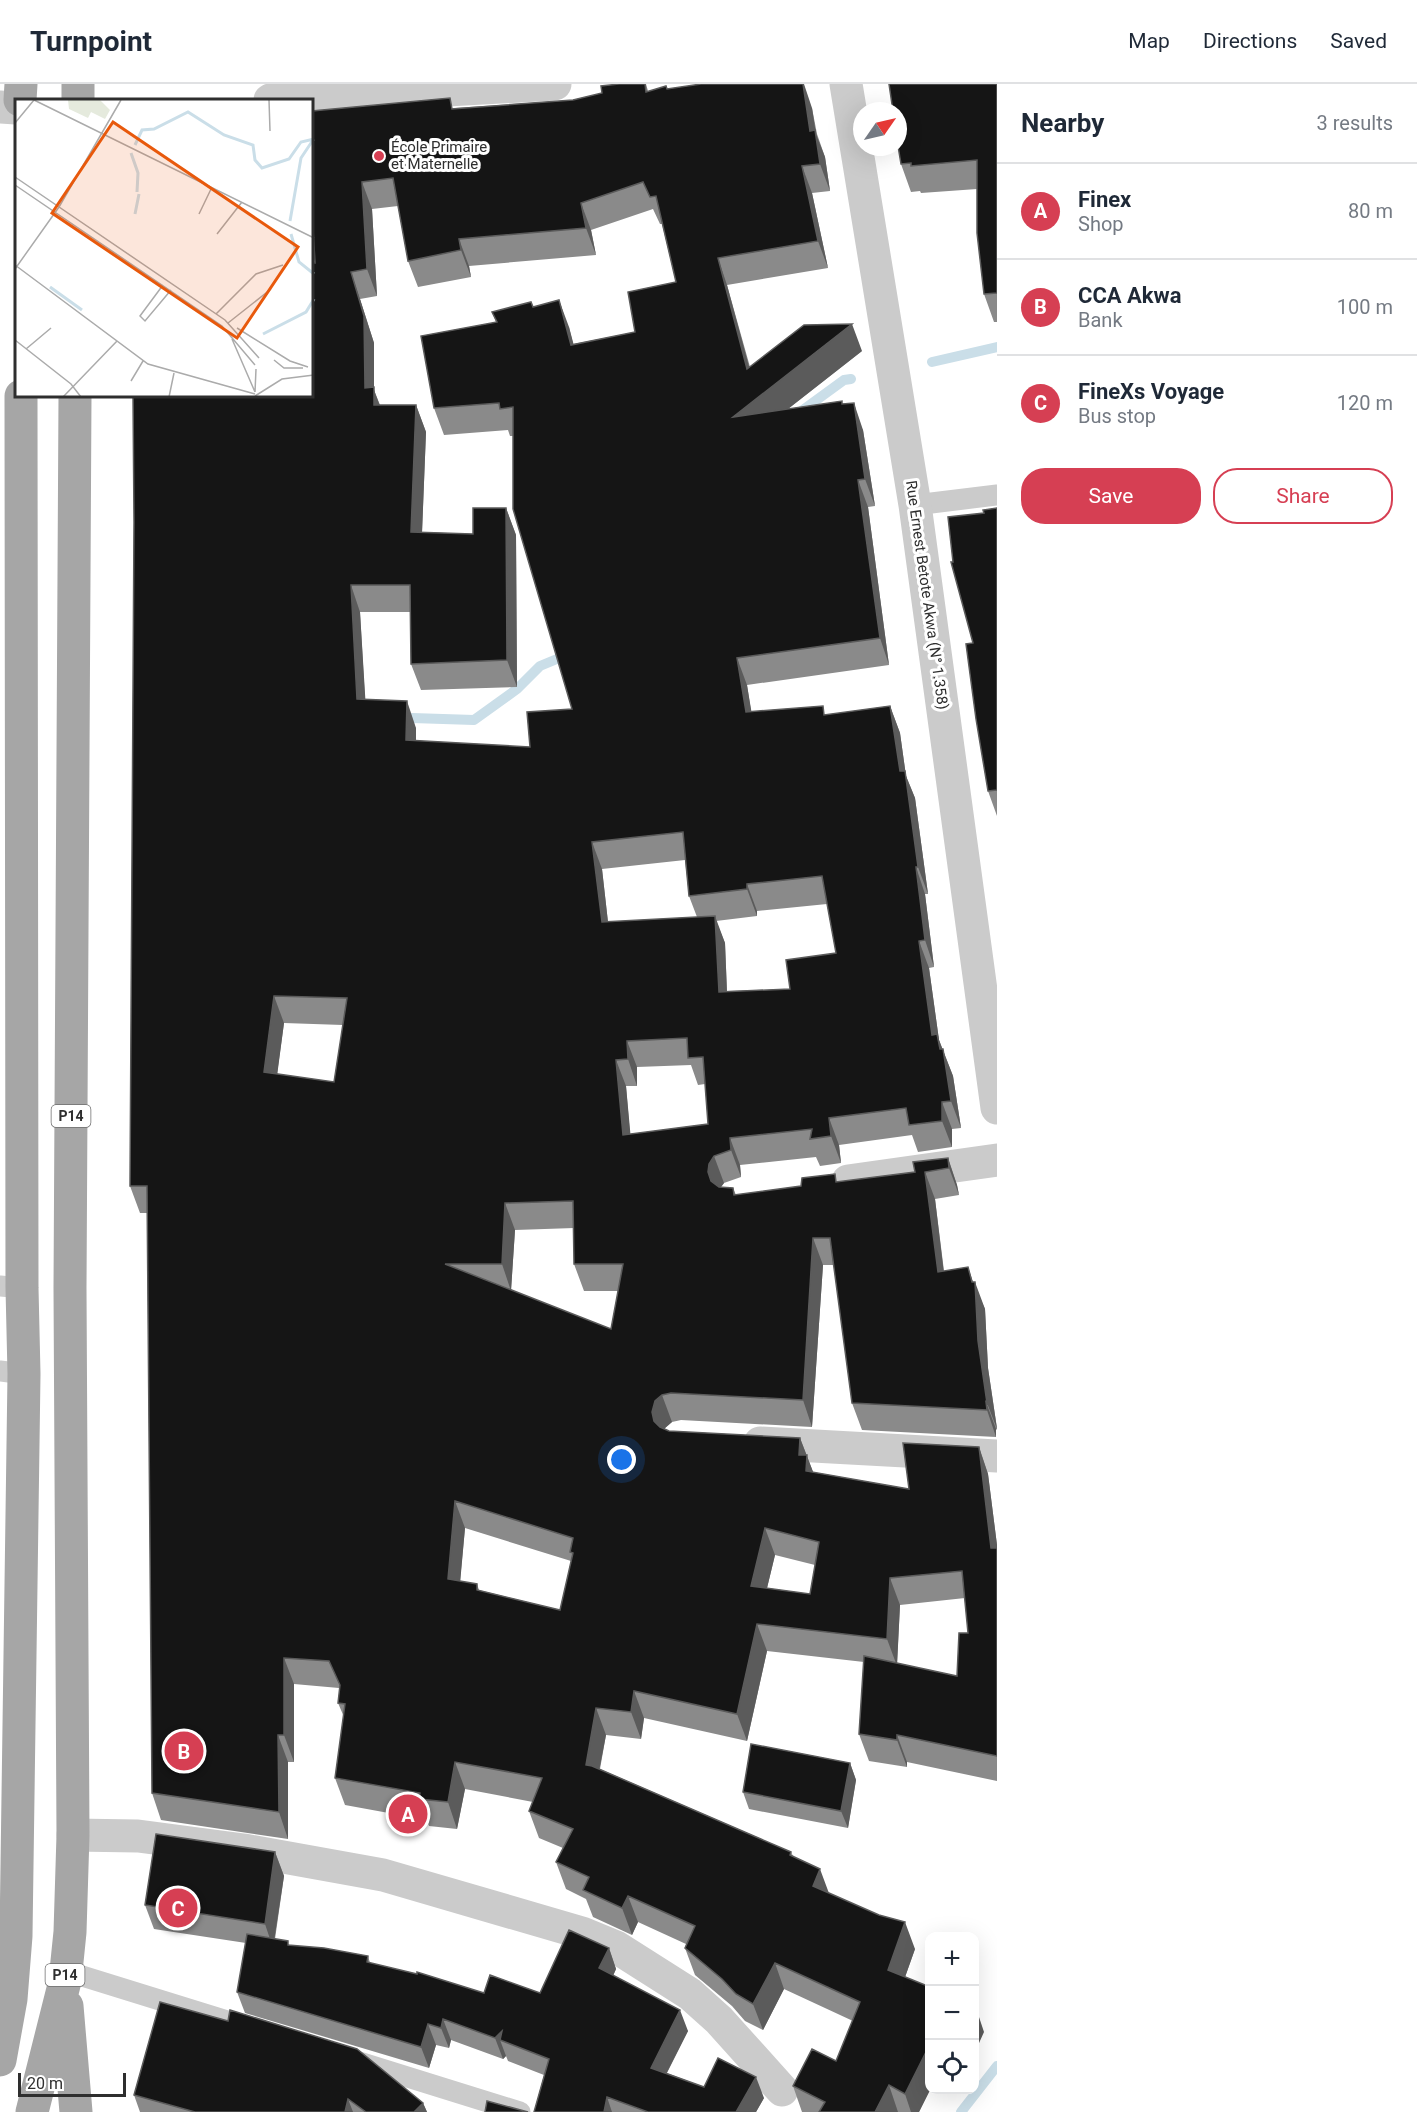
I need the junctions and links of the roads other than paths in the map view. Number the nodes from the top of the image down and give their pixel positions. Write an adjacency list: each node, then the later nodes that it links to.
1 (21, 84): 4 (main road)
2 (555, 84): 5 (street)
3 (846, 84): 11 (street, Rue Ernest Betote Akwa (N° 1.358))
4 (20, 99)
5 (288, 99)
6 (0, 107): 7 (street)
7 (15, 108)
8 (21, 398): 15 (main road)
9 (75, 398): 19 (main road, P14)
10 (997, 495): 11 (lane)
11 (915, 505): 12 (street, Rue Ernest Betote Akwa (N° 1.358))
12 (997, 1108)
13 (997, 1160): 14 (street)
14 (819, 1185)
15 (11, 1287): 16 (main road)
16 (12, 1372): 20 (main road)
17 (727, 1441): 18 (street)
18 (997, 1456)
19 (73, 1835): 22 (main road, P14); 26 (street)
20 (16, 1936): 21 (main road); 25 (main road)
21 (0, 1975)
22 (65, 1976): 23 (lane); 27 (main road, P14); 28 (main road)
23 (259, 2031)
24 (339, 2056): 29 (lane)
25 (0, 2060)
26 (782, 2090)
27 (32, 2112)
28 (76, 2112)
29 (520, 2112)

